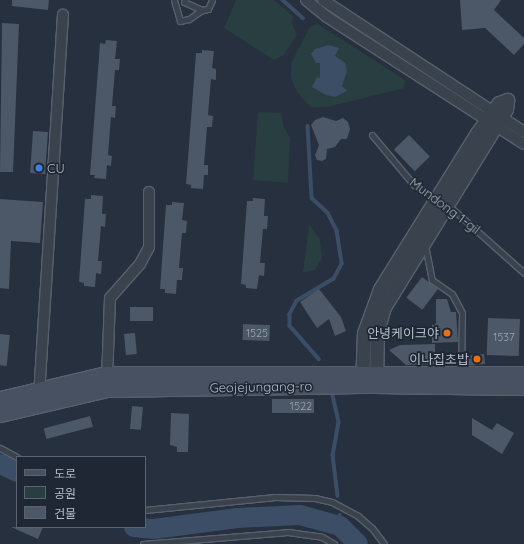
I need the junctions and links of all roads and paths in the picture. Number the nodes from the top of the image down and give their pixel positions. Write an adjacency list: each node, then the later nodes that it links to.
1 (174, 0): 6 (lane)
2 (185, 0): 6 (lane)
3 (212, 0): 6 (lane)
4 (306, 0): 8 (street)
5 (323, 0): 8 (street)
6 (202, 10)
7 (63, 14): 24 (street)
8 (494, 119): 9 (street); 11 (street); 13 (street)
9 (524, 132)
10 (372, 135): 13 (lane, Mundong 1-gil)
11 (524, 144)
12 (149, 192): 19 (street)
13 (441, 201): 14 (street); 15 (lane, Mundong 1-gil); 16 (street)
14 (424, 240): 16 (street); 20 (lane)
15 (524, 273)
16 (369, 353): 17 (street); 18 (street); 22 (street)
17 (337, 373): 19 (main road, Geojejungang-ro); 22 (main road, Geojejungang-ro)
18 (415, 373): 20 (main road, Geojejungang-ro); 22 (main road, Geojejungang-ro)
19 (107, 374): 24 (main road, Geojejungang-ro); 25 (street)
20 (461, 374): 21 (main road, Geojejungang-ro)
21 (524, 374)
22 (368, 379): 23 (main road, Geojejungang-ro); 25 (main road, Geojejungang-ro)
23 (524, 387)
24 (38, 389): 26 (main road, Geojejungang-ro); 27 (street)
25 (107, 389): 27 (main road, Geojejungang-ro)
26 (0, 399)
27 (40, 404): 28 (main road, Geojejungang-ro)
28 (0, 414)
29 (0, 448): 30 (lane)
30 (16, 456)
31 (146, 510): 34 (lane)
32 (144, 544): 33 (lane)
33 (334, 544)
34 (384, 544)

